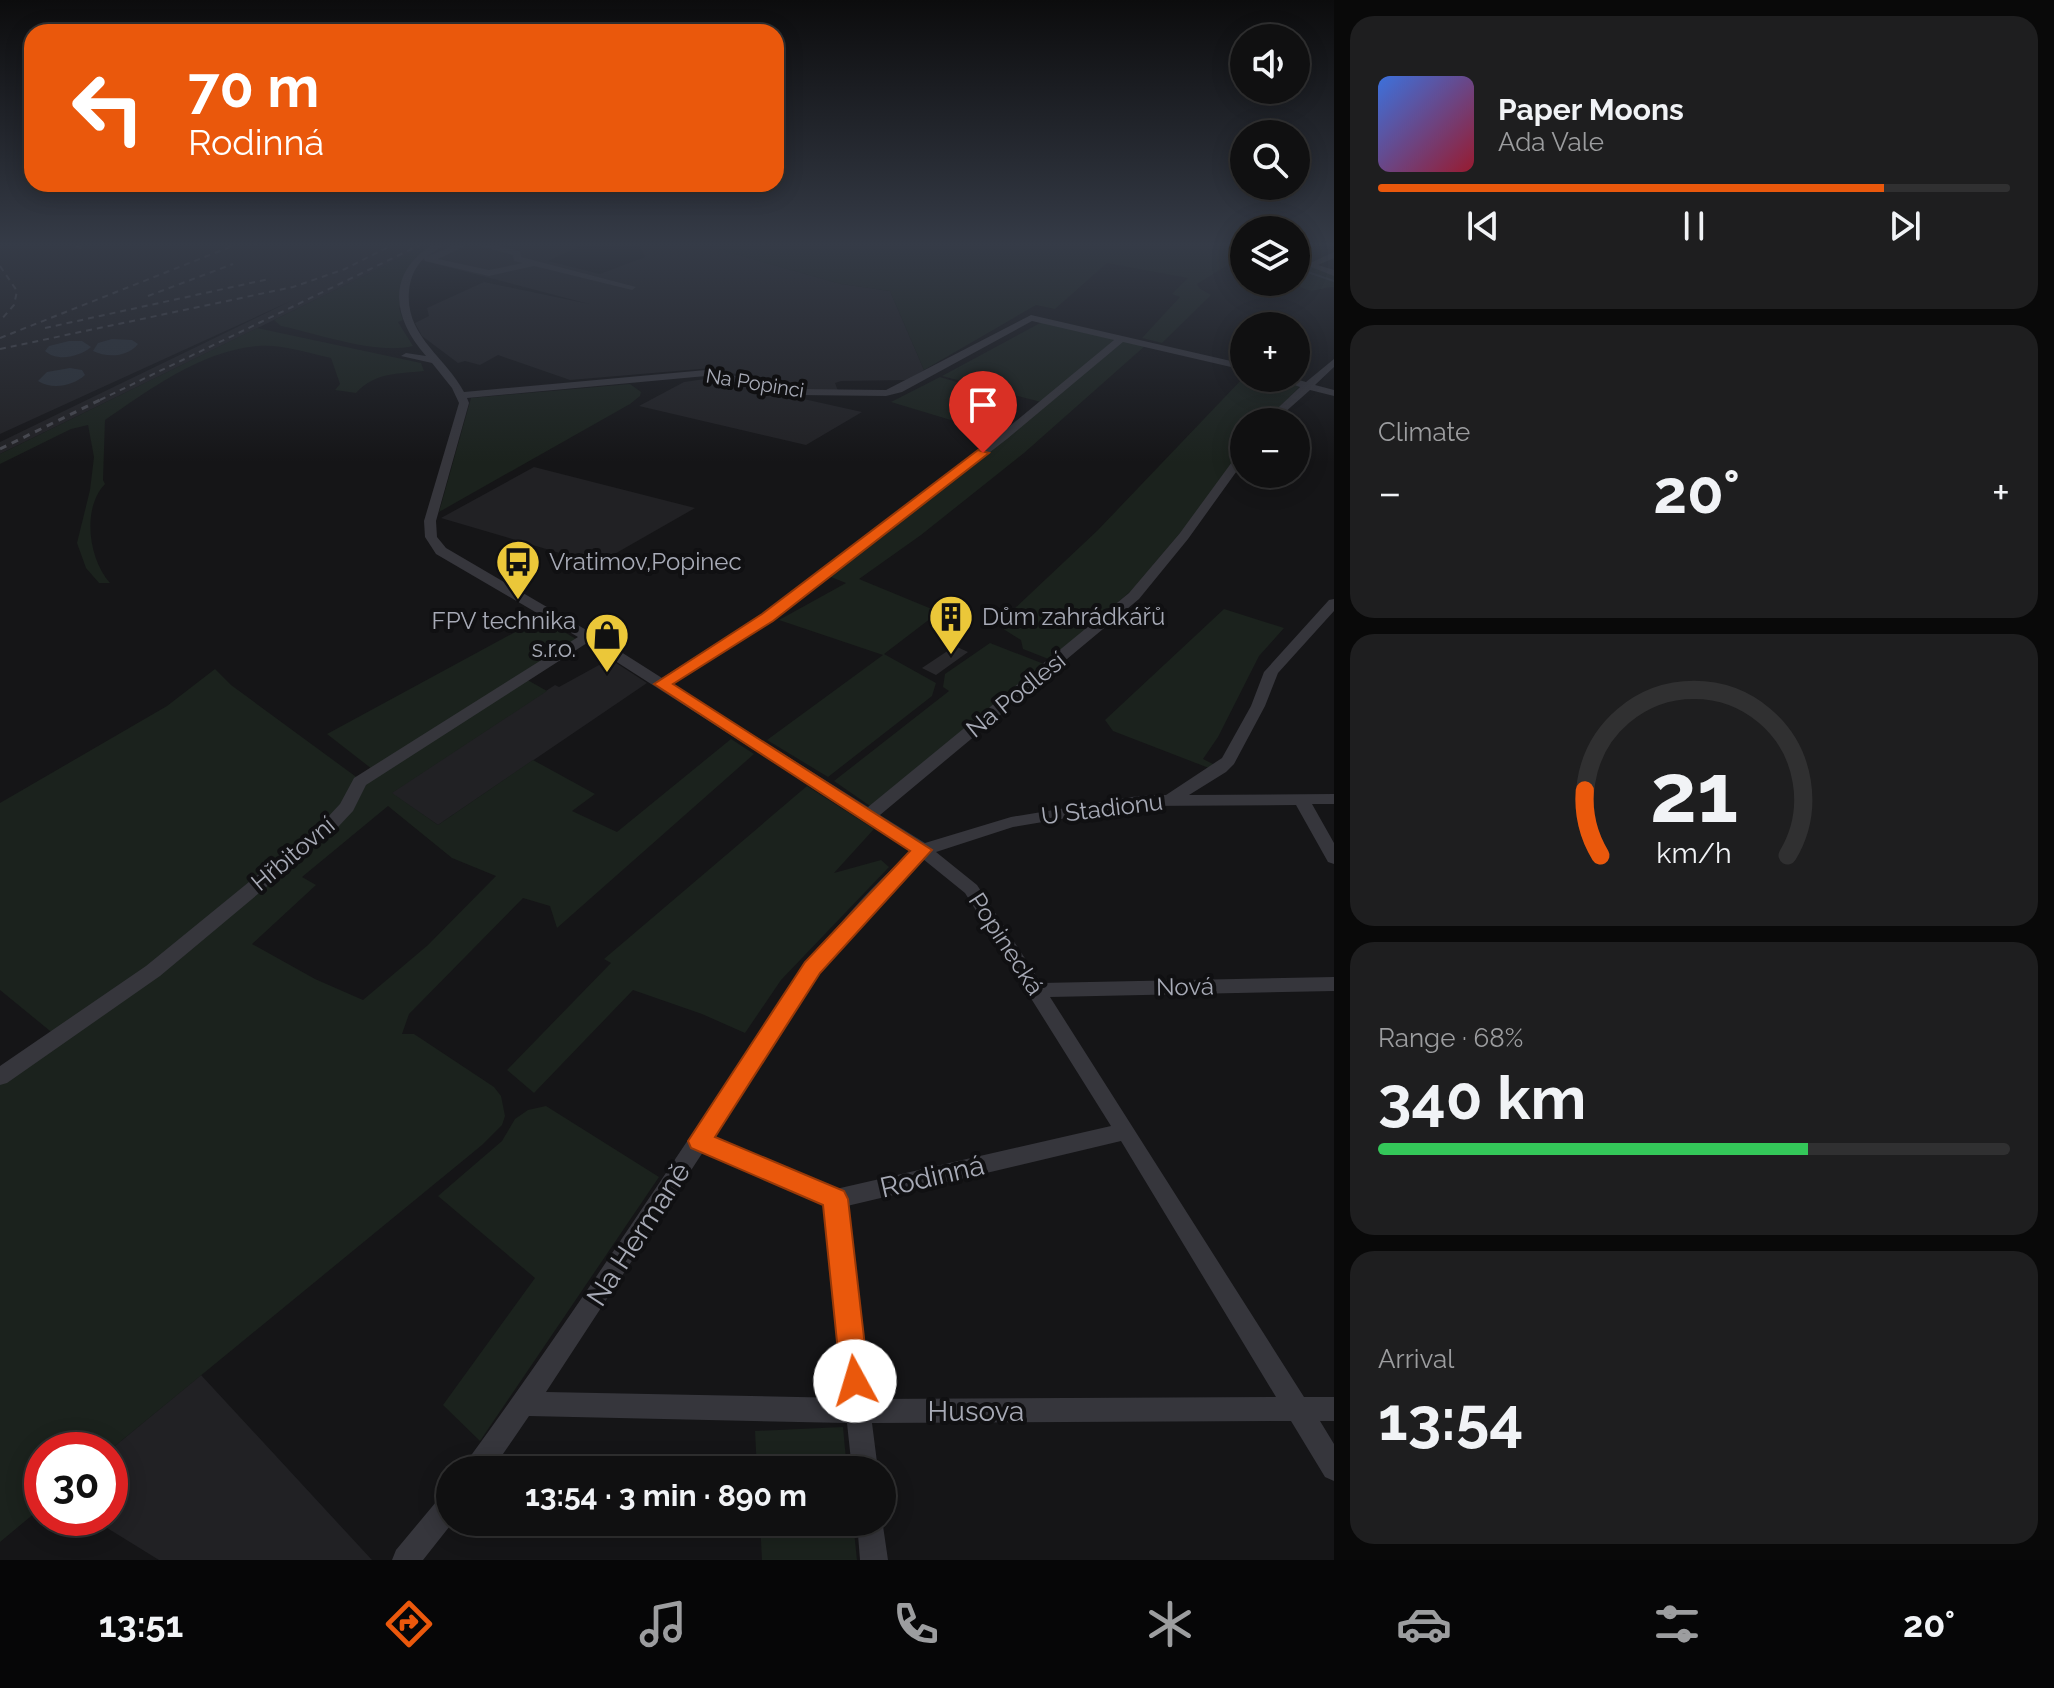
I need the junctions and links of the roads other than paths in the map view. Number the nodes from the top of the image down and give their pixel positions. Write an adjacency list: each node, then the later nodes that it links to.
1 (406, 316): 4 (street)
2 (1122, 338): 6 (street); 11 (street, Na Popinci); 16 (street)
3 (406, 356): 4 (street)
4 (432, 360): 11 (street)
5 (1334, 362): 7 (street)
6 (1230, 364)
7 (1310, 383)
8 (1310, 387): 10 (street)
9 (1300, 392): 12 (street)
10 (1334, 393)
11 (462, 395): 15 (street, Popinecká)
12 (1283, 408)
13 (1230, 472): 20 (street, Na Podlesí)
14 (1334, 603): 19 (street)
15 (587, 637): 16 (street, Popinecká); 25 (street, Hřbitovní)
16 (662, 684): 20 (street, Popinecká)
17 (1301, 799): 18 (street, U Stadionu); 19 (street, U Stadionu); 22 (street)
18 (1334, 799)
19 (1170, 800): 21 (street, U Stadionu)
20 (868, 816): 21 (street, Popinecká)
21 (923, 850): 24 (street, Popinecká); 27 (street, Na Hermaně)
22 (1334, 858)
23 (1334, 984): 24 (street, Nová)
24 (1036, 990): 26 (street, Popinecká)
25 (0, 1077)
26 (1126, 1131): 28 (street, Rodinná); 31 (street, Popinecká)
27 (700, 1141): 28 (street); 29 (street, Na Hermaně)
28 (835, 1199): 32 (street)
29 (523, 1404): 32 (street, Husova); 33 (street, Na Hermaně)
30 (1334, 1409): 31 (street, Husova)
31 (1298, 1410): 32 (street, Husova); 35 (street, Popinecká)
32 (858, 1411): 34 (street)
33 (486, 1456)
34 (863, 1456)
35 (1334, 1468)
36 (436, 1522): 38 (street)
37 (871, 1536): 39 (street)
38 (406, 1560)
39 (874, 1560)

